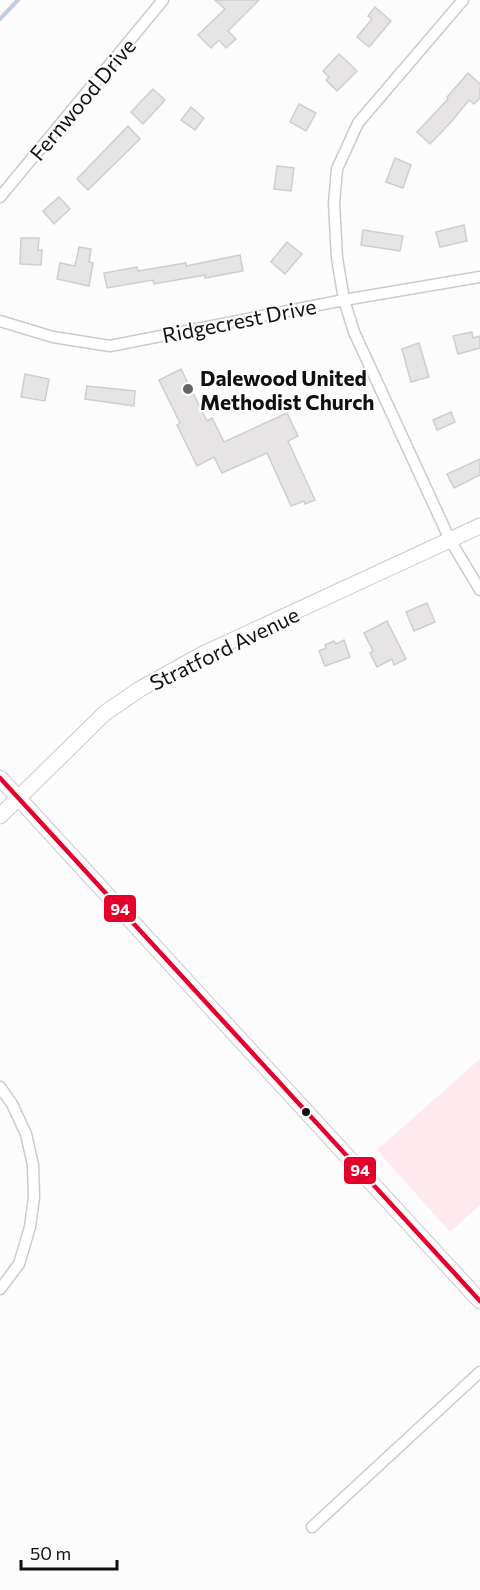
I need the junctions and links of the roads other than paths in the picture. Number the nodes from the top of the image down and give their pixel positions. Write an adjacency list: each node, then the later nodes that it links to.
1 (164, 0): 3 (street, Fernwood Drive)
2 (463, 0): 5 (street)
3 (0, 197)
4 (480, 277): 5 (street, Ridgecrest Drive)
5 (344, 300): 6 (street, Ridgecrest Drive); 8 (street)
6 (0, 321)
7 (480, 526): 8 (street, Stratford Avenue)
8 (450, 540): 9 (street); 11 (street, Stratford Avenue)
9 (480, 590)
10 (0, 778): 11 (street)
11 (17, 798): 12 (street, Stratford Avenue); 15 (street)
12 (0, 816)
13 (0, 1087): 14 (street)
14 (1, 1289)
15 (480, 1301)
16 (480, 1372): 17 (street)
17 (312, 1527)

